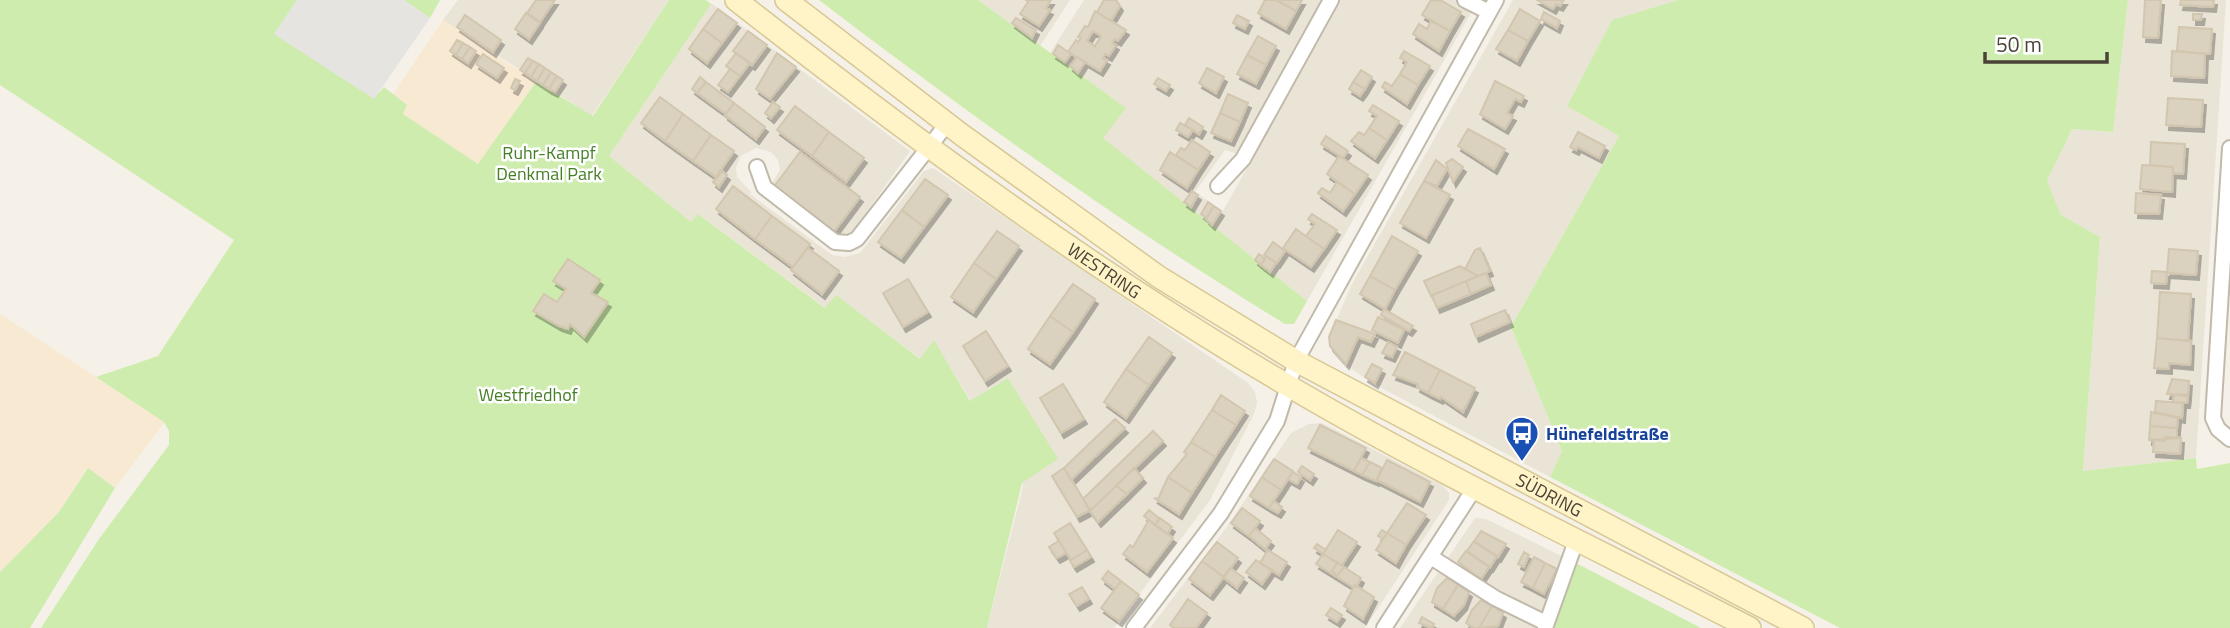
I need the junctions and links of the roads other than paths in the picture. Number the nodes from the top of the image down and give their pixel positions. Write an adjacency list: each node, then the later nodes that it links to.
1 (736, 0): 7 (main road, WESTRING)
2 (786, 0): 6 (main road, WESTRING)
3 (1331, 0): 10 (street)
4 (1465, 0): 5 (street)
5 (1493, 6): 11 (street)
6 (947, 124): 7 (street); 11 (main road, WESTRING)
7 (929, 144): 9 (street); 12 (main road, WESTRING)
8 (2230, 148): 13 (street)
9 (757, 167)
10 (1218, 186)
11 (1296, 361): 12 (street); 21 (main road, SÜDRING)
12 (1287, 385): 14 (main road, SÜDRING); 18 (street)
13 (2229, 439)
14 (1474, 489): 15 (main road, SÜDRING); 16 (street)
15 (1576, 541): 17 (street); 20 (main road, SÜDRING)
16 (1431, 557): 17 (street); 19 (street)
17 (1546, 625)
18 (1134, 628)
19 (1384, 628)
20 (1750, 628)
21 (1802, 628)

